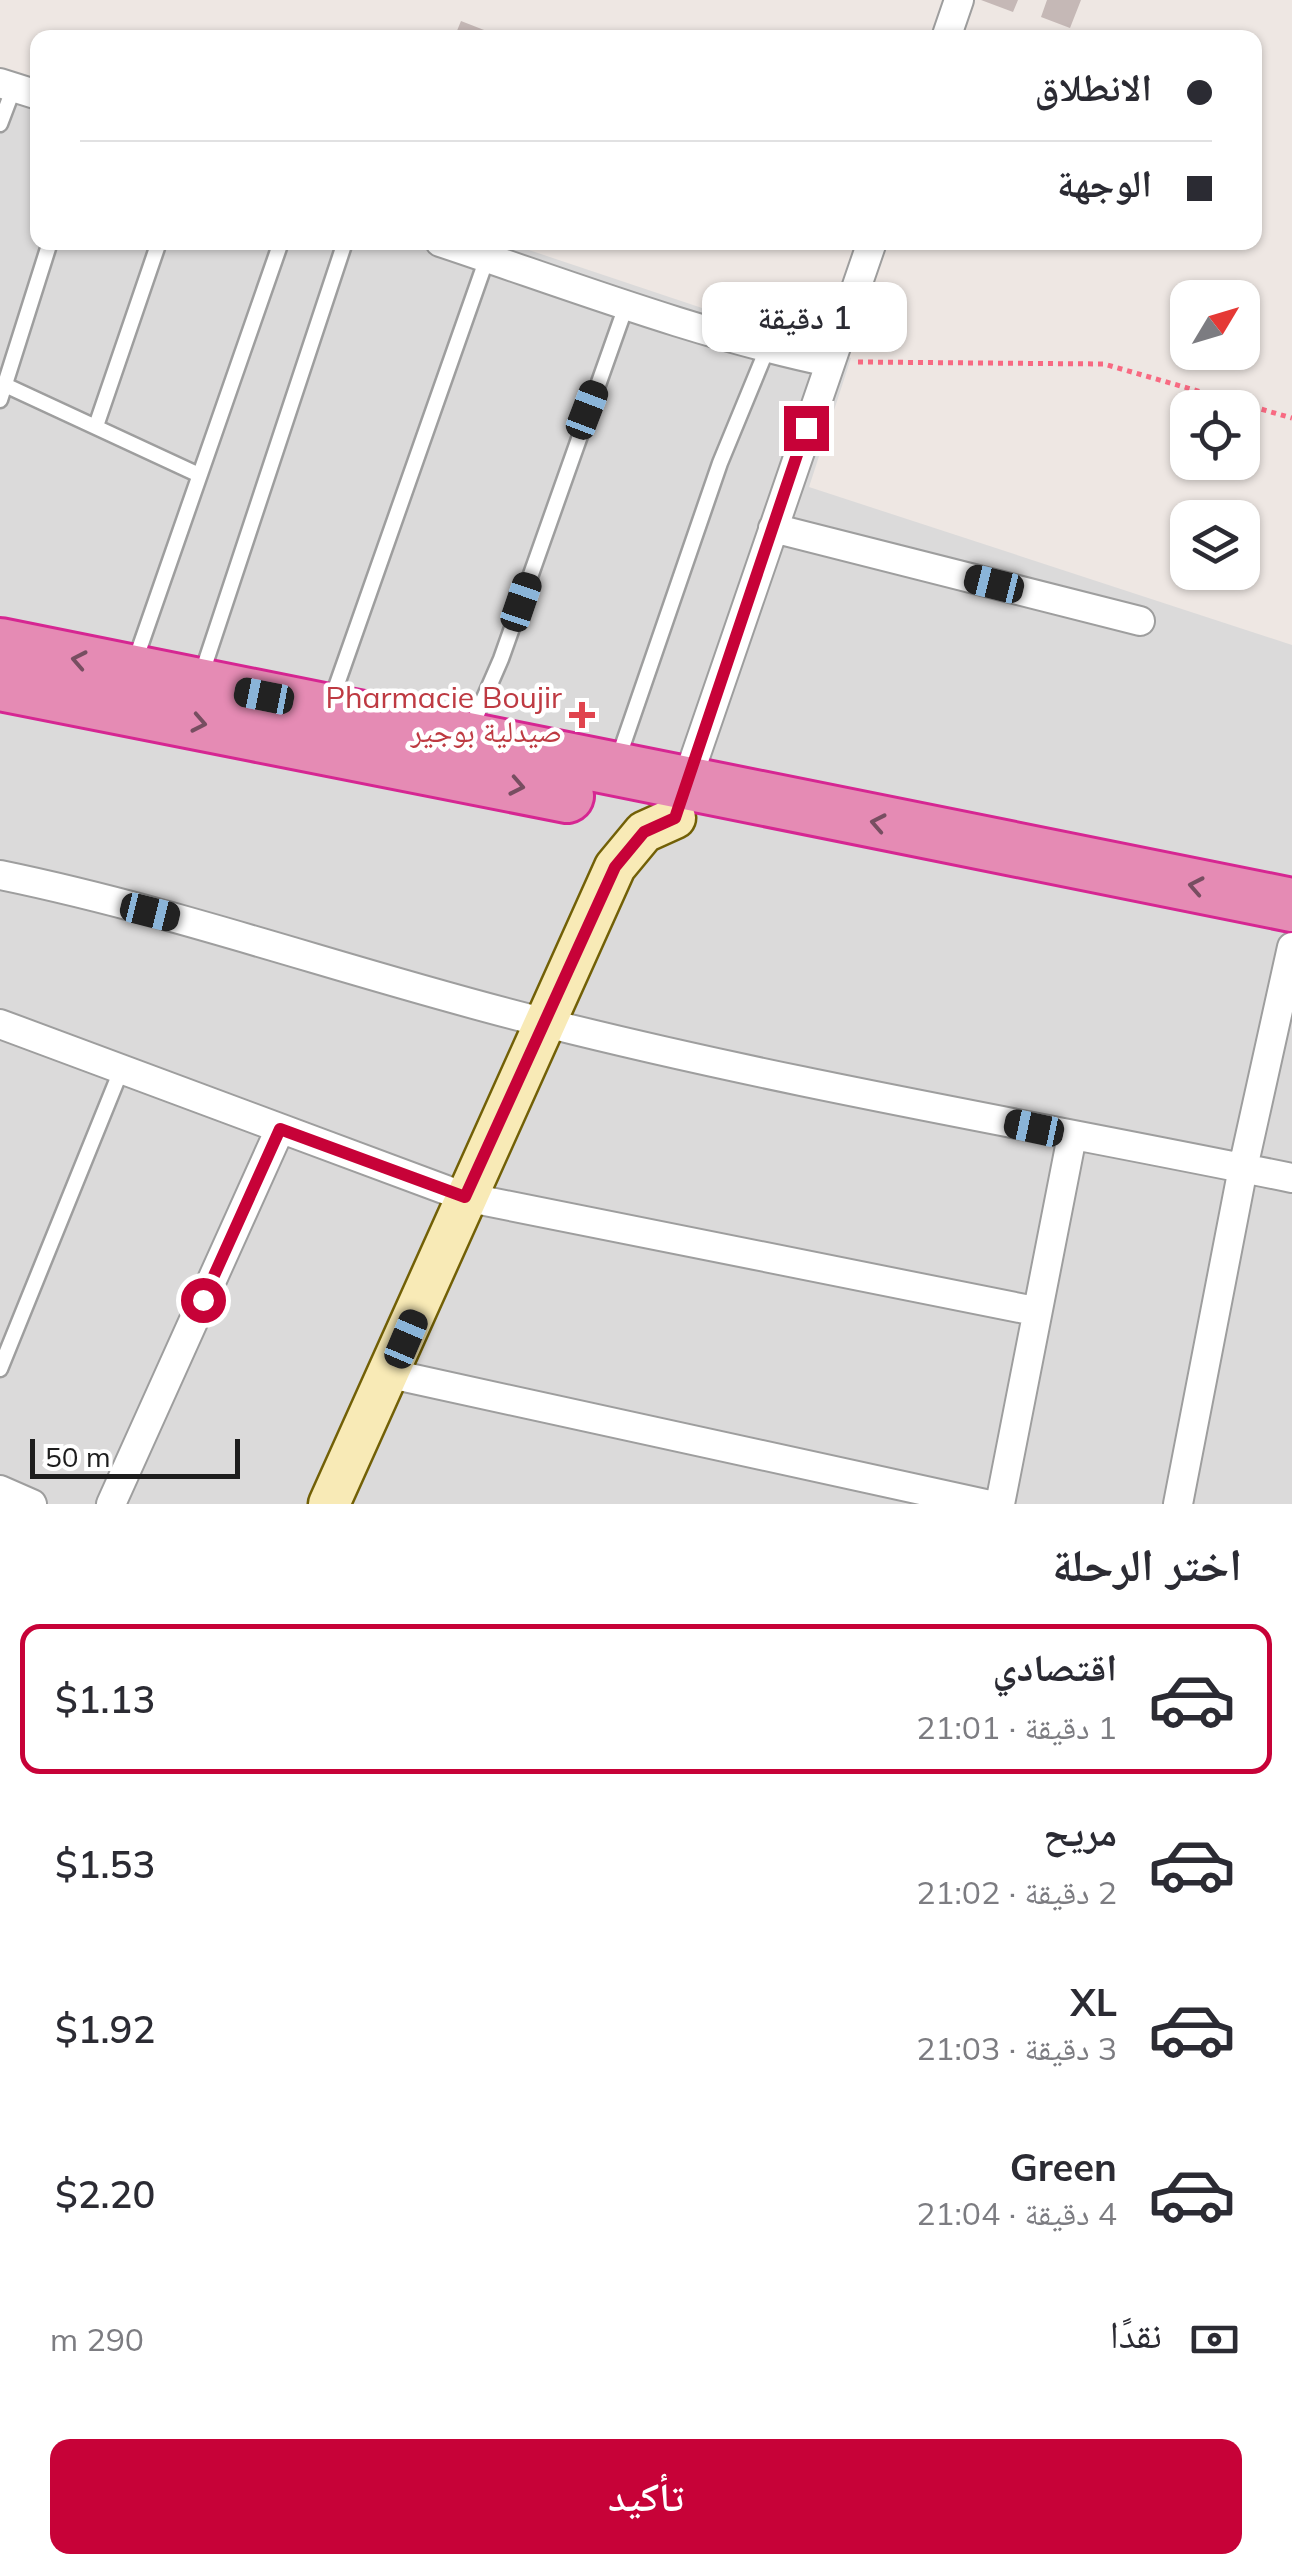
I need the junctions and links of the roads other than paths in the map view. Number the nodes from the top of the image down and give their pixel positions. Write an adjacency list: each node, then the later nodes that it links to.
1 (959, 0): 2 (street)
2 (949, 30)
3 (17, 88): 4 (lane)
4 (0, 124)
5 (47, 250): 15 (lane)
6 (156, 250): 16 (lane)
7 (278, 250): 17 (lane)
8 (342, 250): 23 (lane)
9 (464, 250): 11 (street)
10 (869, 250): 14 (street)
11 (487, 258): 12 (street); 24 (lane)
12 (626, 306): 13 (street); 25 (lane)
13 (768, 349): 14 (street); 26 (lane)
14 (829, 362): 18 (street)
15 (2, 392): 16 (lane)
16 (96, 426): 17 (lane)
17 (197, 474): 21 (lane)
18 (773, 528): 19 (street); 27 (street)
19 (1140, 621)
20 (0, 644): 21 (highway, one-way to 20)
21 (132, 671): 23 (highway)
22 (0, 684): 27 (highway, one-way to 27)
23 (199, 684): 24 (highway)
24 (328, 709): 25 (highway)
25 (467, 738): 26 (highway)
26 (615, 770): 27 (highway)
27 (680, 801): 29 (highway, one-way to 27); 30 (highway); 32 (street)
28 (0, 875): 32 (street)
29 (1292, 905)
30 (1292, 944): 36 (street)
31 (0, 1024): 33 (street)
32 (547, 1024): 35 (street); 38 (street)
33 (123, 1067): 34 (street); 40 (lane)
34 (280, 1129): 38 (street); 44 (street)
35 (1072, 1136): 36 (street); 39 (street)
36 (1243, 1168): 37 (street); 48 (street)
37 (1292, 1178)
38 (465, 1197): 39 (street); 41 (street)
39 (1035, 1311): 47 (street)
40 (0, 1368)
41 (391, 1374): 45 (street); 46 (street)
42 (0, 1490): 43 (street)
43 (32, 1504)
44 (111, 1504)
45 (329, 1504)
46 (985, 1504)
47 (1000, 1504)
48 (1178, 1504)

